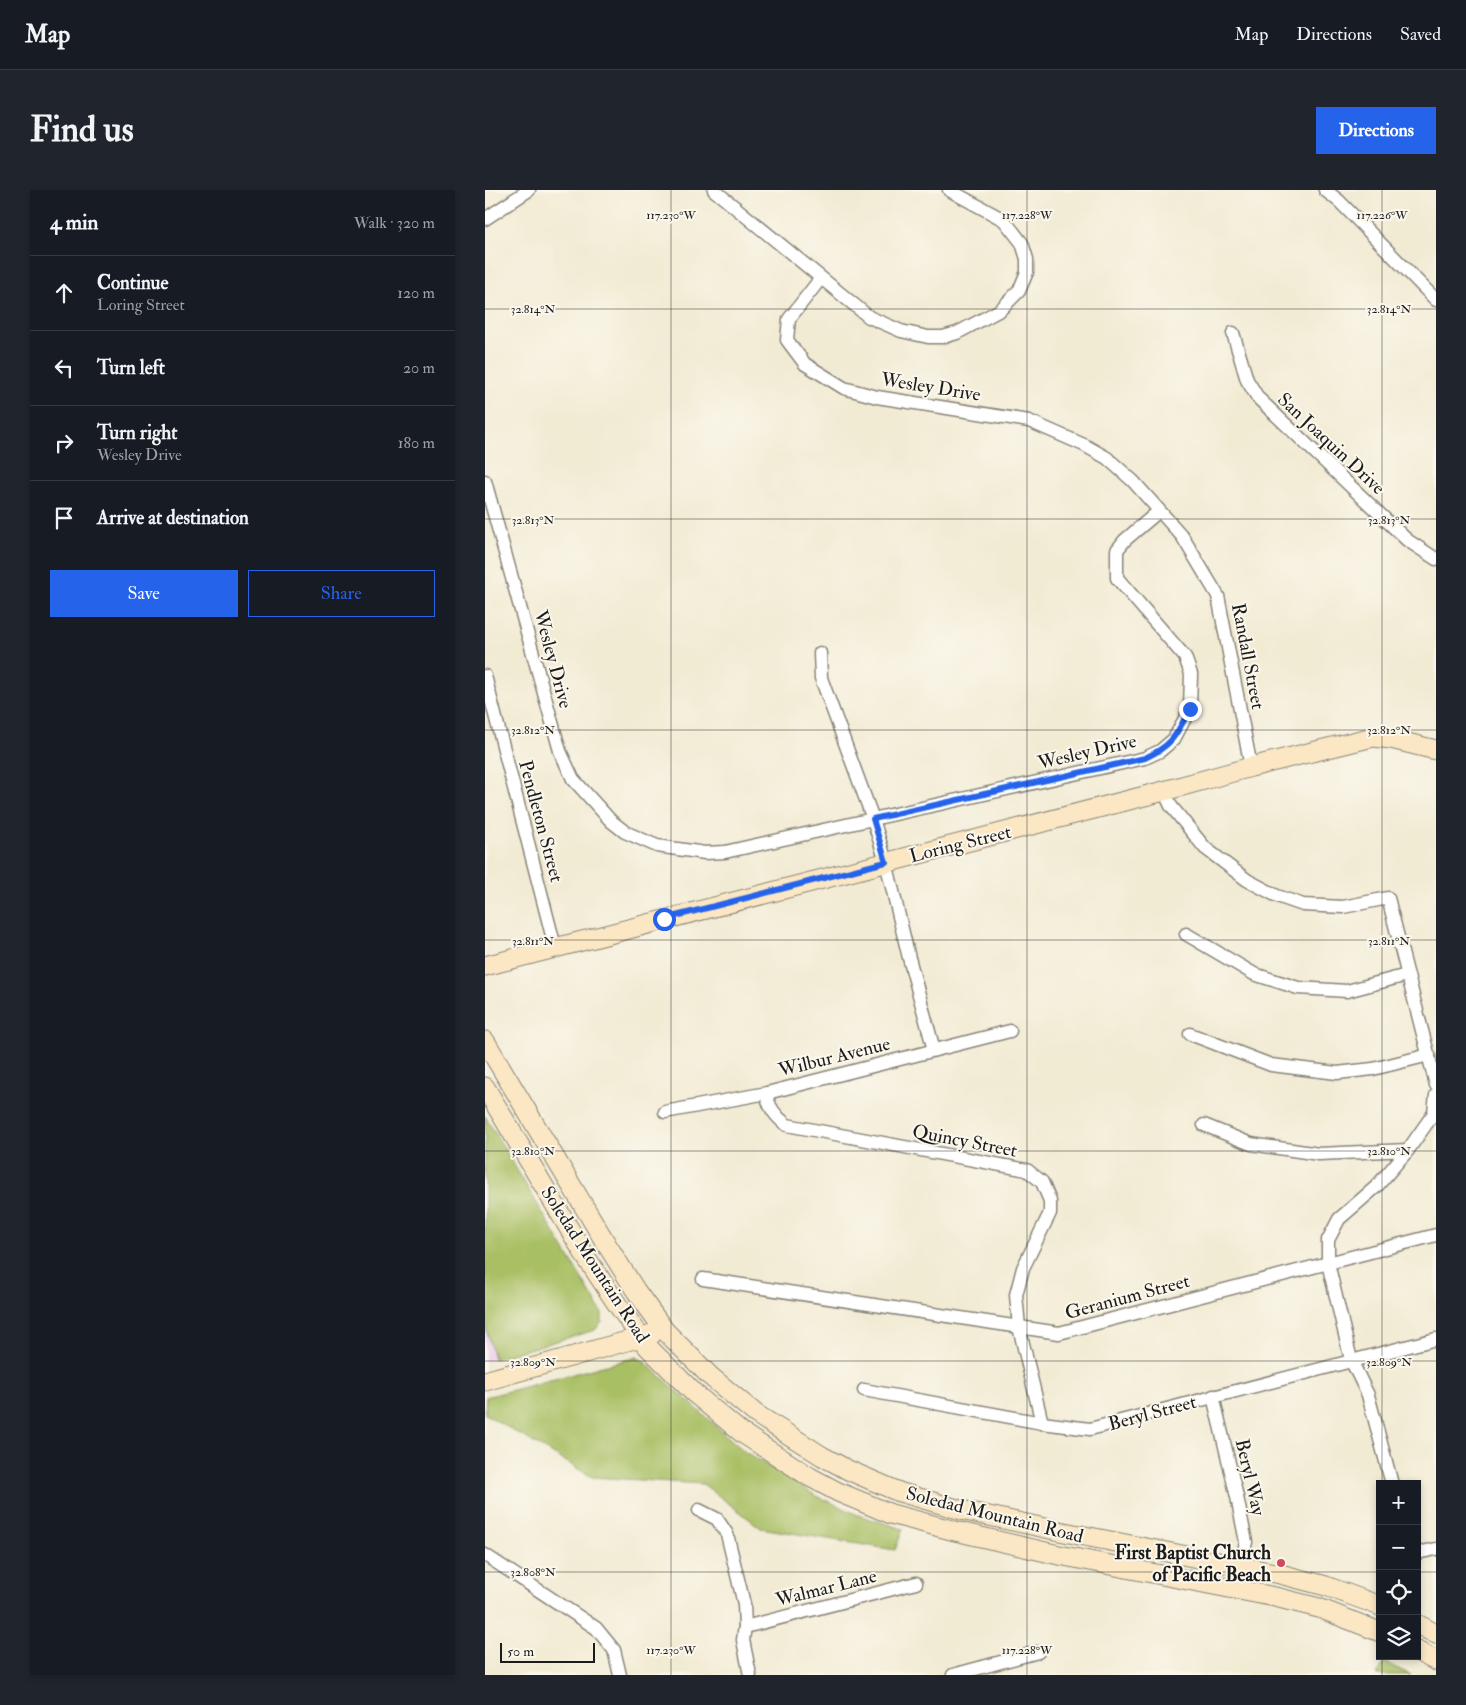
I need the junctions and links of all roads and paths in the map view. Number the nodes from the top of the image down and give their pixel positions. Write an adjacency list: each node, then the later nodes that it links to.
1 (529, 190): 5 (street)
2 (714, 190): 6 (street)
3 (949, 190): 6 (street)
4 (1325, 190): 7 (street)
5 (485, 219)
6 (821, 278): 10 (street, Wesley Drive)
7 (1436, 300)
8 (1233, 333): 11 (street, San Joaquin Drive)
9 (485, 481): 17 (street, Wesley Drive)
10 (1159, 511): 15 (street, Randall Street); 17 (street, Wesley Drive)
11 (1436, 559)
12 (820, 653): 17 (street)
13 (485, 676): 20 (street, Pendleton Street)
14 (1436, 750): 15 (main road, Loring Street)
15 (1251, 767): 16 (main road, Loring Street)
16 (1164, 791): 18 (main road, Loring Street); 22 (street)
17 (873, 819): 18 (street)
18 (886, 862): 20 (main road, Loring Street); 26 (street)
19 (1186, 934): 22 (street)
20 (555, 947): 21 (main road, Loring Street)
21 (485, 966)
22 (1407, 974): 27 (street)
23 (1010, 1031): 26 (street, Wilbur Avenue)
24 (1190, 1034): 27 (street)
25 (485, 1041): 39 (main road, Soledad Mountain Road)
26 (934, 1050): 30 (street, Wilbur Avenue)
27 (1429, 1055): 28 (street)
28 (1436, 1085)
29 (485, 1087): 40 (main road, Soledad Mountain Road)
30 (767, 1093): 32 (street, Wilbur Avenue); 38 (street, Quincy Street)
31 (1436, 1095): 34 (street)
32 (665, 1112)
33 (1204, 1125): 34 (street)
34 (1408, 1150): 36 (street)
35 (1436, 1235): 36 (street, Geranium Street)
36 (1328, 1263): 38 (street, Geranium Street); 42 (street)
37 (703, 1279): 38 (street, Geranium Street)
38 (1019, 1328): 46 (street, Quincy Street)
39 (665, 1331): 40 (main road); 49 (main road, Soledad Mountain Road)
40 (641, 1338): 43 (main road); 50 (main road, Soledad Mountain Road)
41 (1436, 1339): 42 (street, Beryl Street)
42 (1351, 1360): 45 (street, Beryl Street); 47 (street)
43 (485, 1381)
44 (864, 1390): 46 (street, Beryl Street)
45 (1213, 1396): 46 (street, Beryl Street); 54 (street, Beryl Way)
46 (1042, 1423)
47 (1391, 1480)
48 (699, 1510): 59 (street)
49 (961, 1510): 50 (main road); 54 (main road, Soledad Mountain Road)
50 (955, 1531): 56 (main road, Soledad Mountain Road)
51 (1436, 1549): 52 (street)
52 (1421, 1552)
53 (485, 1555): 65 (street)
54 (1241, 1566): 56 (main road); 57 (main road, Soledad Mountain Road)
55 (916, 1583): 59 (street, Walmar Lane)
56 (1237, 1589): 60 (main road, Soledad Mountain Road)
57 (1376, 1605)
58 (1421, 1626): 61 (main road)
59 (745, 1627): 66 (street)
60 (1376, 1630)
61 (1436, 1634)
62 (1038, 1652): 67 (street)
63 (1421, 1653): 64 (main road)
64 (1436, 1661)
65 (620, 1675)
66 (750, 1675)
67 (953, 1675)

